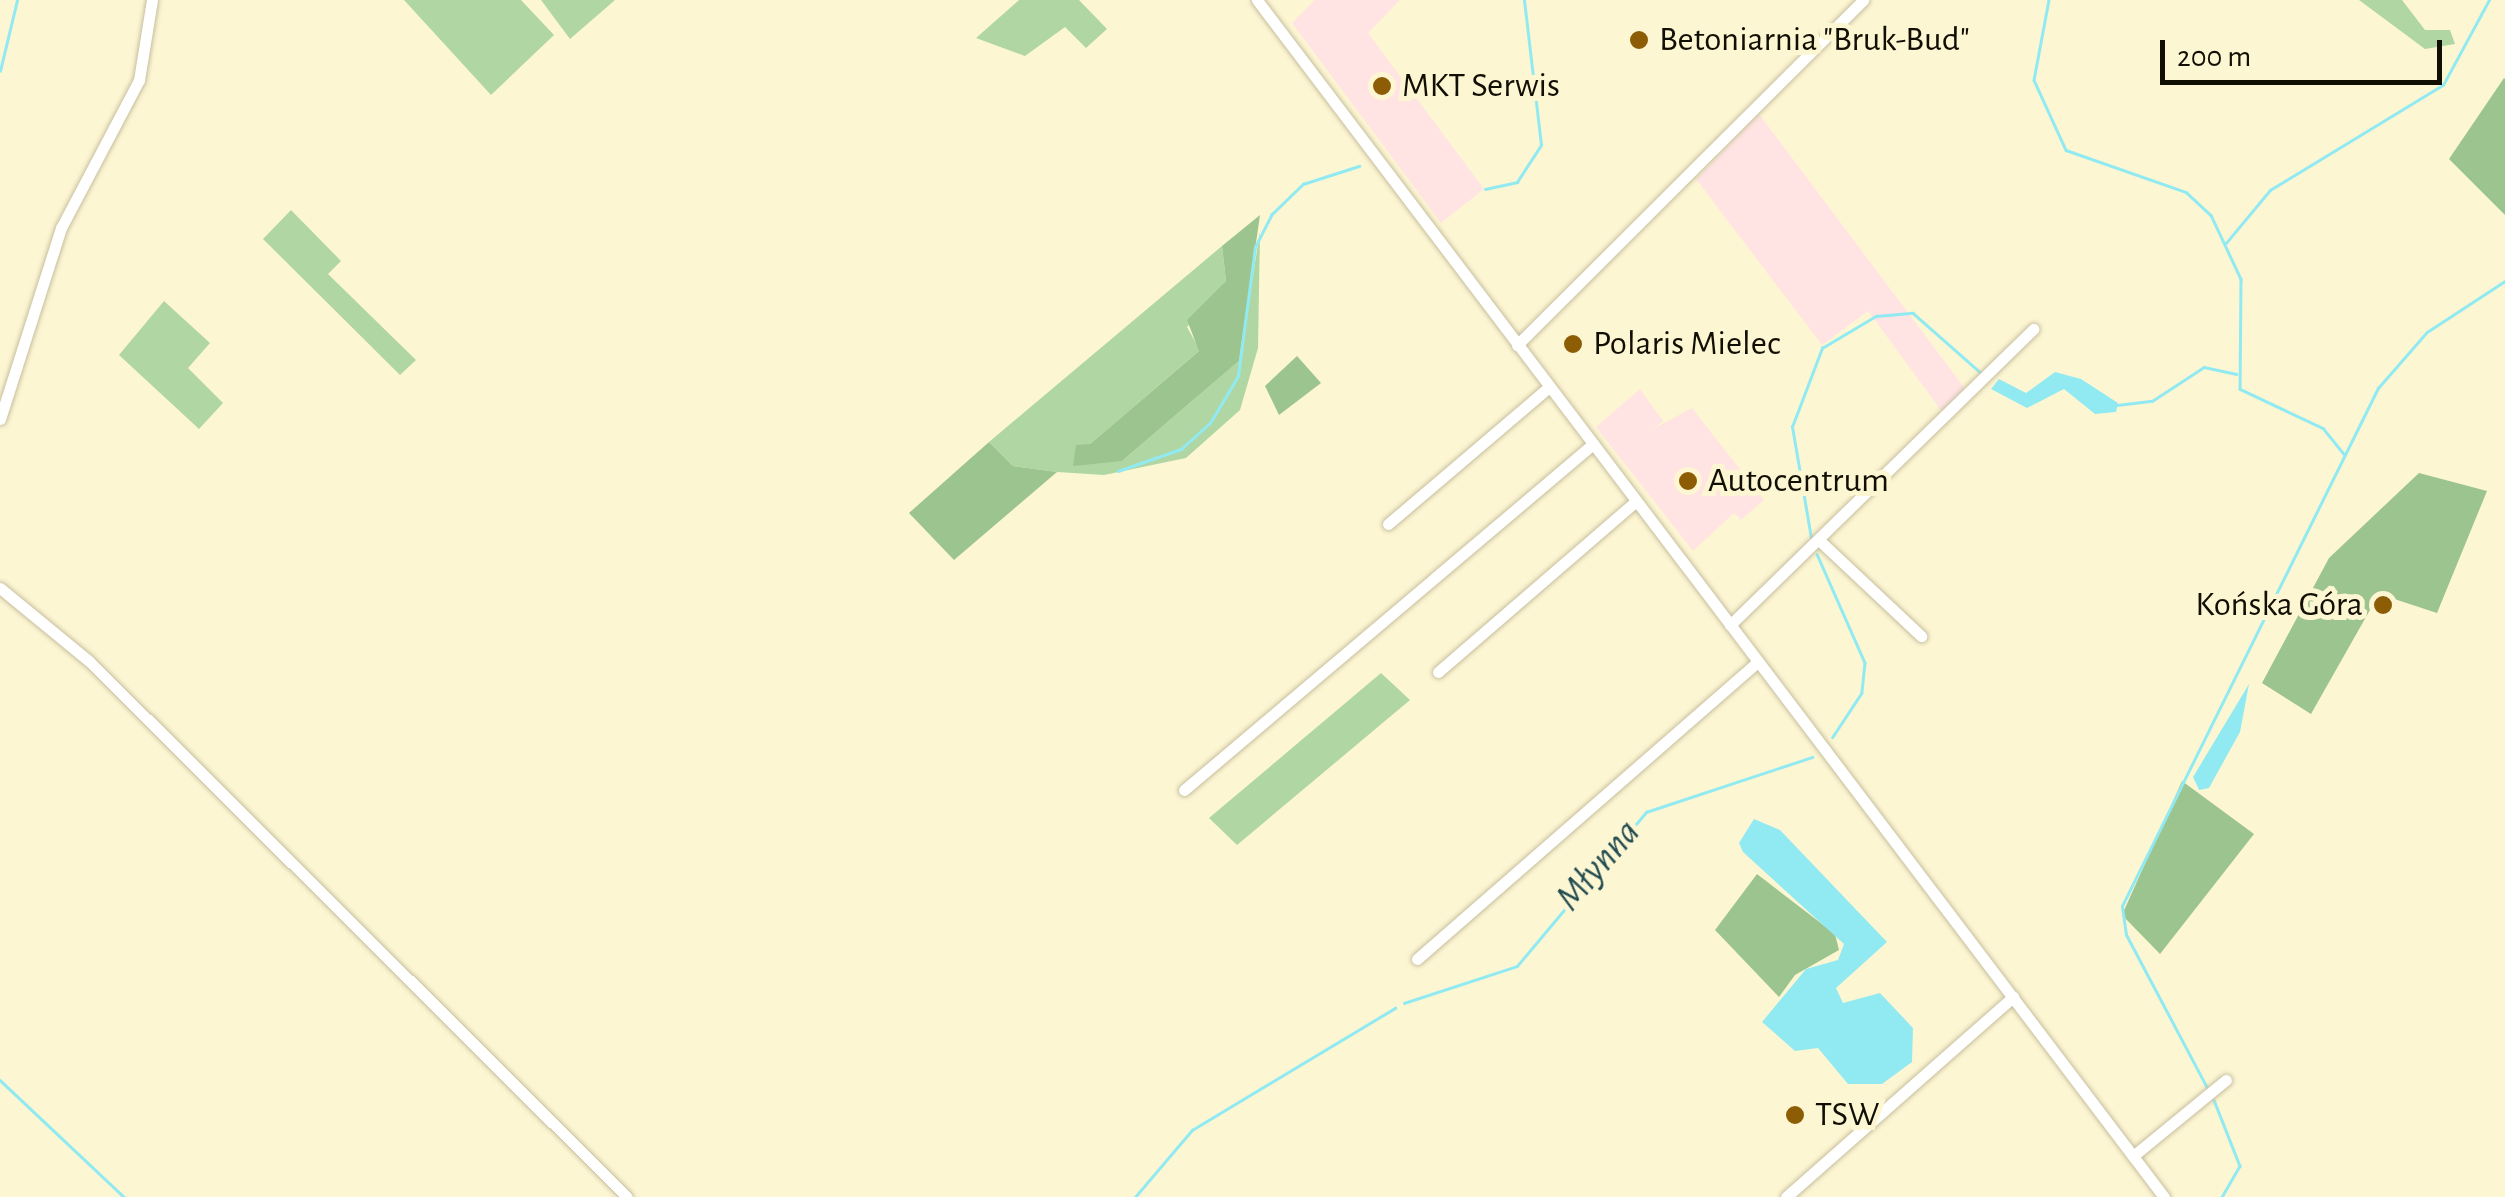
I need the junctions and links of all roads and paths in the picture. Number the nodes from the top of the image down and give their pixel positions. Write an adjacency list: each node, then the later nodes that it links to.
1 (152, 0): 7 (street)
2 (1257, 0): 5 (street)
3 (1863, 0): 5 (street)
4 (2033, 330): 11 (street)
5 (1517, 344): 6 (street)
6 (1550, 387): 8 (street); 10 (street)
7 (0, 419)
8 (1593, 444): 9 (street); 17 (street)
9 (1636, 502): 13 (street); 16 (street)
10 (1388, 524)
11 (1820, 541): 13 (street); 14 (street)
12 (0, 588): 22 (street)
13 (1730, 625): 15 (street)
14 (1920, 636)
15 (1758, 662): 18 (street); 19 (street)
16 (1438, 672)
17 (1184, 790)
18 (1417, 959)
19 (2013, 997): 21 (street); 23 (street)
20 (2226, 1080): 21 (street)
21 (2133, 1156): 24 (street)
22 (626, 1197)
23 (1786, 1197)
24 (2164, 1197)

